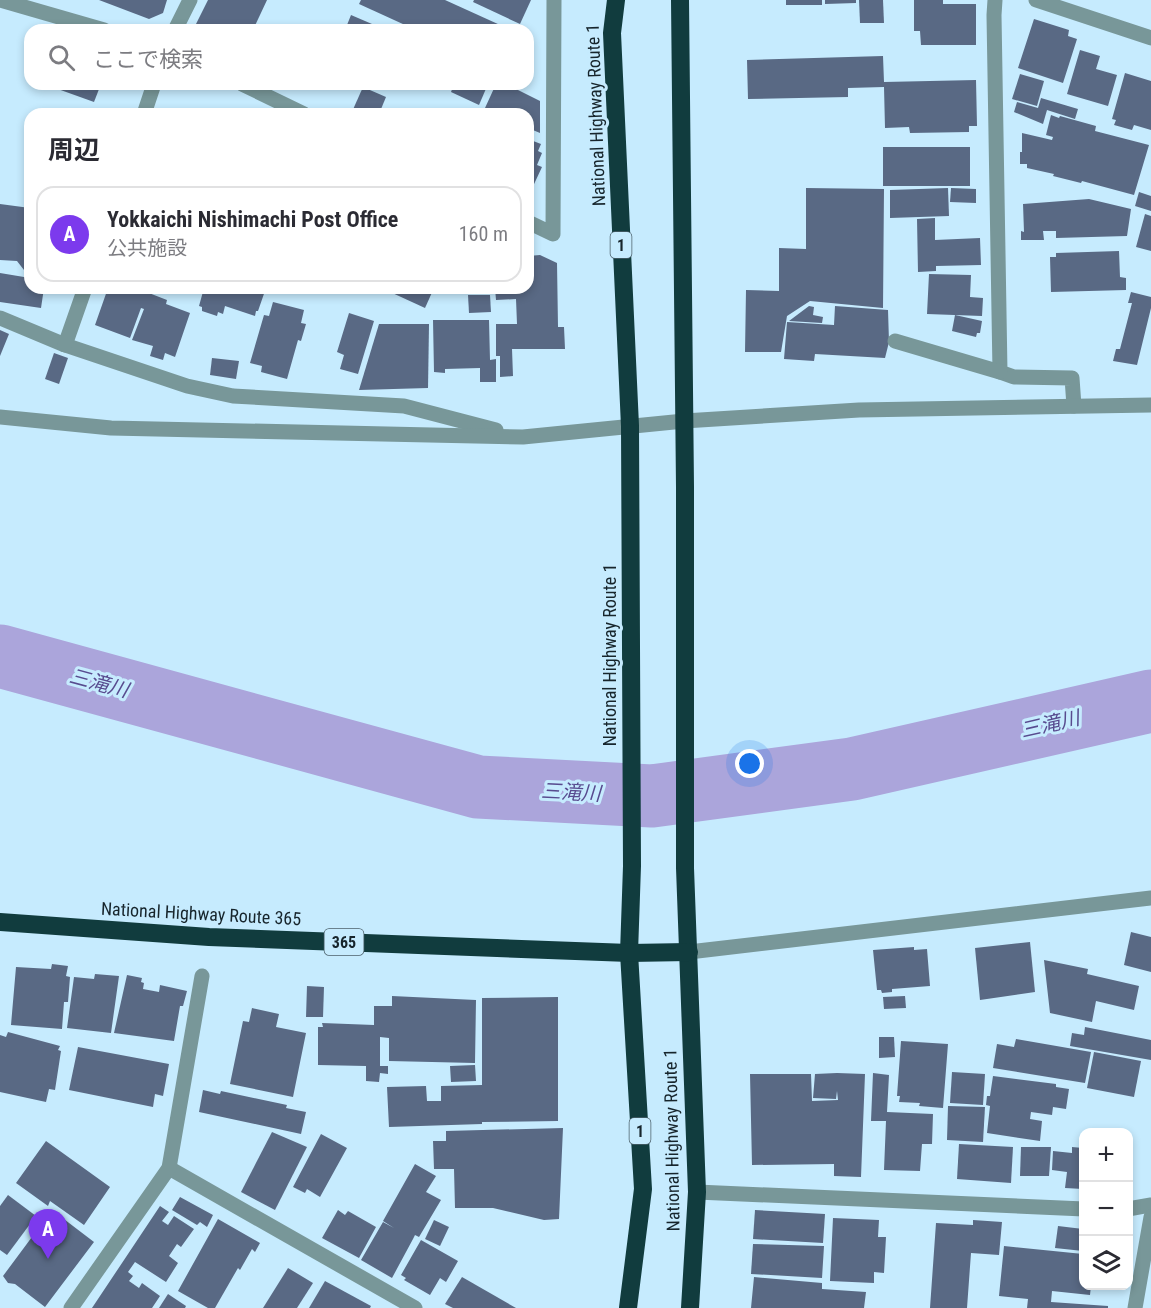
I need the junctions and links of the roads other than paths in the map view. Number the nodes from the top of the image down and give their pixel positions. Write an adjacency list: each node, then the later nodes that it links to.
1 (0, 0): 8 (street)
2 (190, 0): 9 (street)
3 (554, 0): 15 (street)
4 (616, 0): 25 (highway, National Highway Route 1 / 1)
5 (680, 0): 24 (highway, National Highway Route 1)
6 (995, 0): 20 (street)
7 (1036, 0): 10 (street)
8 (83, 24)
9 (178, 24)
10 (1151, 38)
11 (152, 90): 13 (street)
12 (254, 90): 14 (street)
13 (146, 108)
14 (292, 108)
15 (534, 225)
16 (83, 294): 19 (street)
17 (0, 318): 19 (street)
18 (895, 341): 20 (street)
19 (65, 345): 26 (street)
20 (1000, 372): 22 (street)
21 (1151, 405): 22 (street)
22 (1074, 406): 24 (street)
23 (0, 417): 26 (street)
24 (684, 421): 25 (street); 29 (highway, National Highway Route 1)
25 (630, 426): 26 (street); 30 (highway, National Highway Route 1 / 1)
26 (522, 437)
27 (1151, 898): 29 (street)
28 (0, 922): 30 (highway, National Highway Route 365 / 365)
29 (688, 952): 30 (highway, National Highway Route 365 / 365); 33 (highway, National Highway Route 1)
30 (629, 953): 40 (highway, National Highway Route 1 / 1)
31 (202, 976): 32 (street)
32 (169, 1168): 38 (street); 39 (street)
33 (697, 1192): 36 (street); 41 (highway, National Highway Route 1)
34 (1151, 1204): 35 (street)
35 (1133, 1208)
36 (1079, 1209)
37 (1151, 1217): 42 (street)
38 (71, 1308)
39 (415, 1308)
40 (628, 1308)
41 (690, 1308)
42 (1135, 1308)

